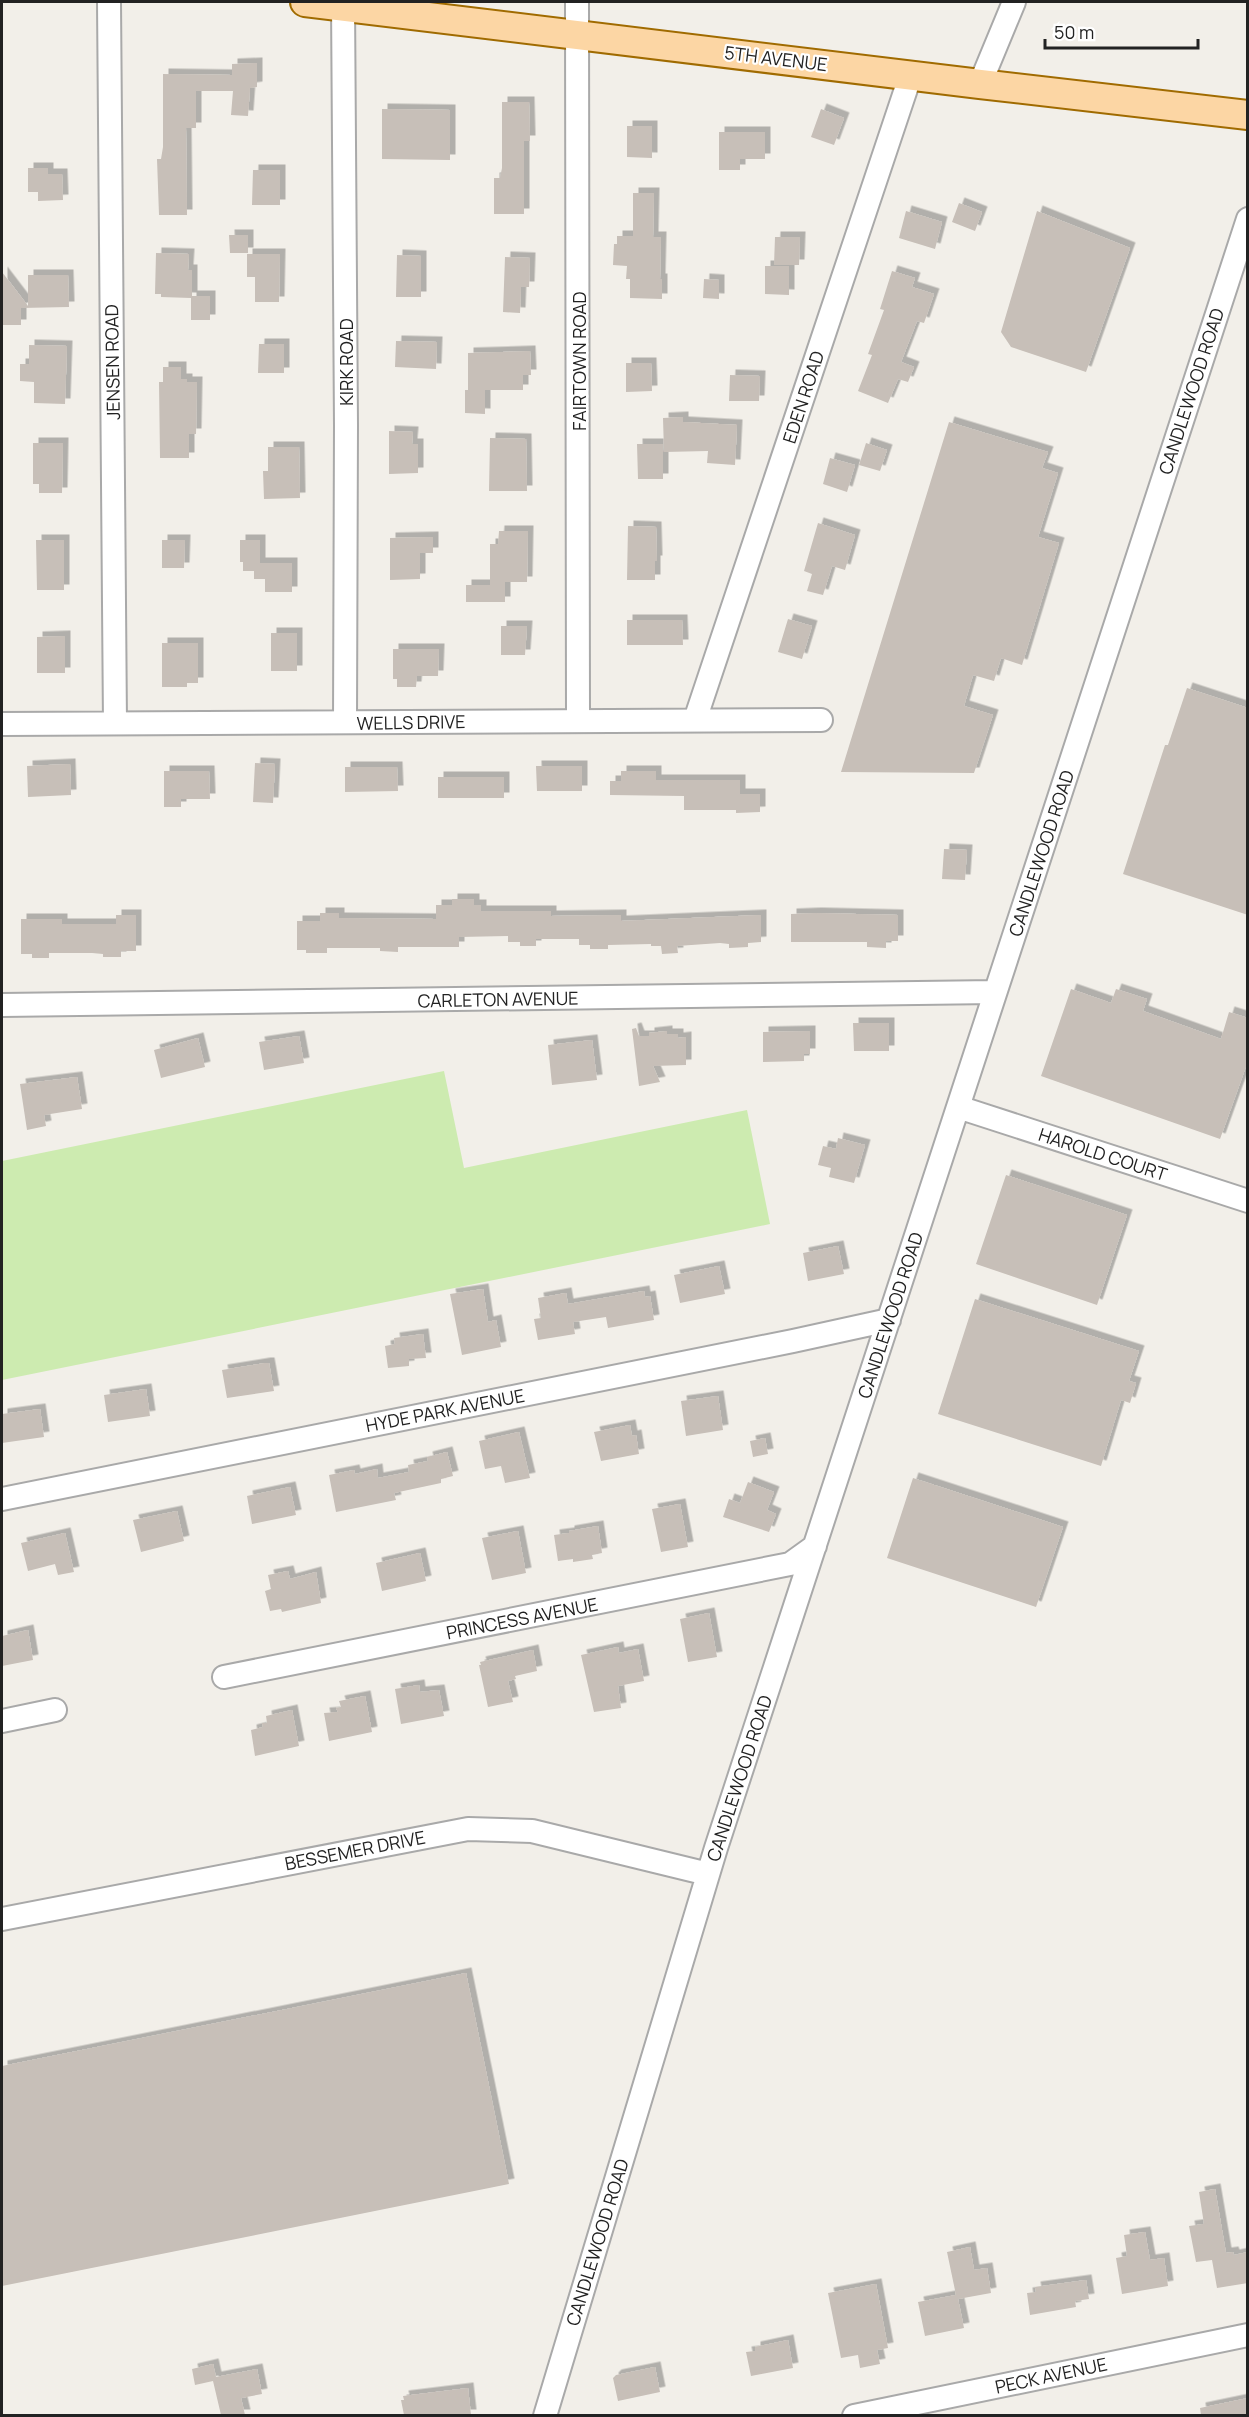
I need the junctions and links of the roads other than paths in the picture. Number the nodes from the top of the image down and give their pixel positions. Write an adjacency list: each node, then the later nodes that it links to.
1 (109, 2): 15 (street, JENSEN ROAD)
2 (305, 2): 5 (main road, 5TH AVENUE)
3 (577, 2): 6 (street, FAIRTOWN ROAD)
4 (1014, 2): 8 (street)
5 (343, 4): 6 (main road, 5TH AVENUE); 14 (street, KIRK ROAD)
6 (578, 35): 7 (main road, 5TH AVENUE); 11 (street, FAIRTOWN ROAD)
7 (911, 74): 8 (main road, 5TH AVENUE); 12 (street, EDEN ROAD)
8 (980, 84): 9 (main road, 5TH AVENUE)
9 (1248, 115)
10 (1248, 219): 17 (street, CANDLEWOOD ROAD)
11 (579, 720): 12 (street, WELLS DRIVE); 14 (street, WELLS DRIVE)
12 (695, 720): 13 (street, WELLS DRIVE)
13 (820, 720)
14 (345, 722): 15 (street, WELLS DRIVE)
15 (115, 723): 16 (street, WELLS DRIVE)
16 (2, 724)
17 (995, 992): 18 (street, CARLETON AVENUE); 19 (street, CANDLEWOOD ROAD)
18 (2, 1005)
19 (958, 1107): 20 (street, HAROLD COURT); 21 (street, CANDLEWOOD ROAD)
20 (1248, 1201)
21 (889, 1320): 22 (street, HYDE PARK AVENUE); 23 (street, CANDLEWOOD ROAD)
22 (2, 1499)
23 (815, 1546): 24 (street, PRINCESS AVENUE); 27 (street, CANDLEWOOD ROAD)
24 (224, 1677)
25 (55, 1710): 26 (street)
26 (2, 1721)
27 (708, 1874): 28 (street, BESSEMER DRIVE); 30 (street, CANDLEWOOD ROAD)
28 (2, 1919)
29 (1248, 2335): 31 (street, PECK AVENUE)
30 (545, 2415)
31 (854, 2415)

